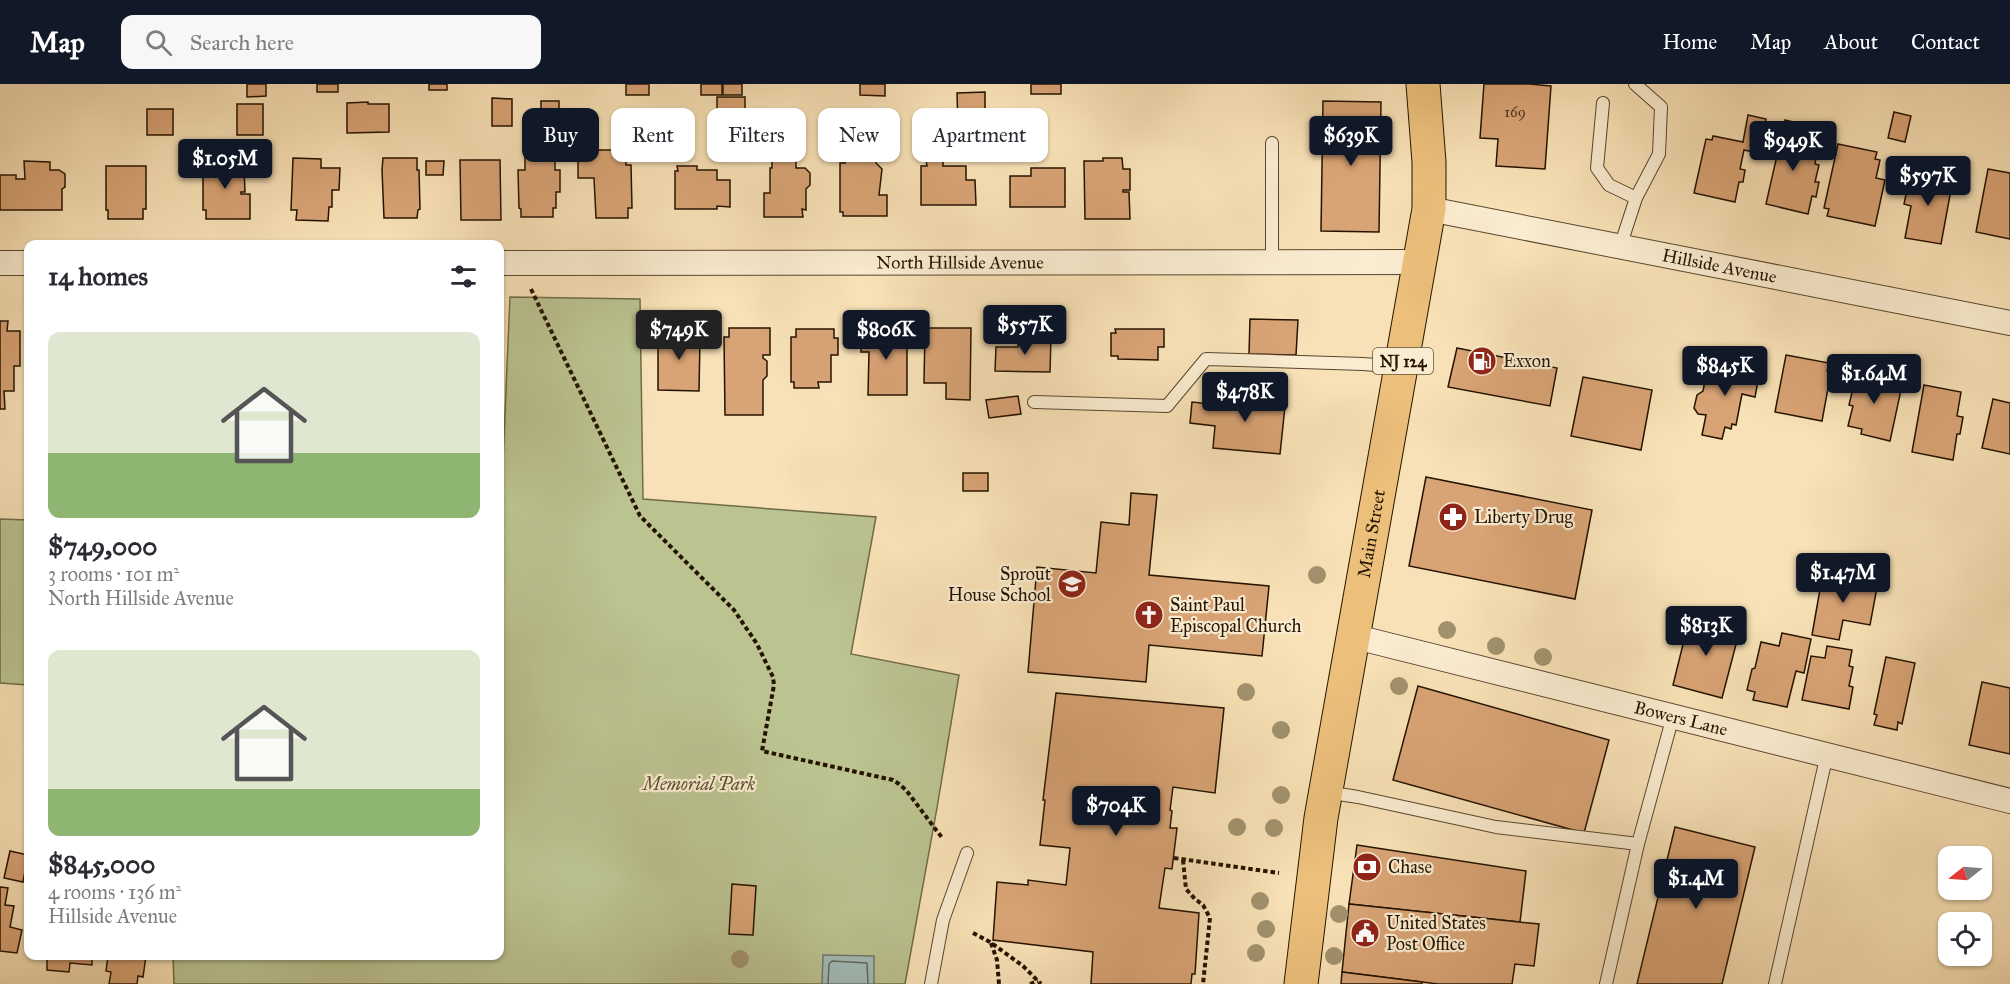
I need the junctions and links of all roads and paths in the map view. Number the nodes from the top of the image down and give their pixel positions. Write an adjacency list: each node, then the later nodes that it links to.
1 (1423, 84): 6 (main road, Main Street / NJ 124)
2 (1635, 84): 5 (lane)
3 (1603, 103): 5 (lane)
4 (1272, 143): 8 (lane)
5 (1636, 198): 7 (lane)
6 (1430, 209): 7 (street, Hillside Avenue); 9 (main road, Main Street / NJ 124)
7 (1620, 247): 14 (street, Hillside Avenue)
8 (1272, 262): 9 (street, North Hillside Avenue); 12 (street, North Hillside Avenue)
9 (1421, 262): 15 (main road, Main Street / NJ 124)
10 (0, 263): 11 (street)
11 (24, 263)
12 (504, 263)
13 (529, 286): 22 (path)
14 (2010, 323)
15 (1402, 367): 16 (lane); 17 (main road, Main Street / NJ 124)
16 (1035, 402)
17 (1352, 636): 18 (street, Bowers Lane); 20 (main road, Main Street / NJ 124)
18 (1673, 716): 19 (street, Bowers Lane); 23 (lane)
19 (1827, 754): 21 (street, Bowers Lane); 37 (lane)
20 (1325, 792): 23 (lane); 35 (main road, Main Street / NJ 124)
21 (2010, 801)
22 (943, 838)
23 (1638, 844): 36 (lane)
24 (967, 854): 31 (lane)
25 (1174, 858): 26 (path)
26 (1183, 860): 27 (path); 34 (path)
27 (1279, 873)
28 (973, 933): 29 (path)
29 (990, 942): 30 (path); 32 (path)
30 (1039, 983): 33 (path)
31 (932, 984)
32 (999, 984)
33 (1030, 984)
34 (1203, 984)
35 (1301, 984)
36 (1606, 984)
37 (1774, 984)

